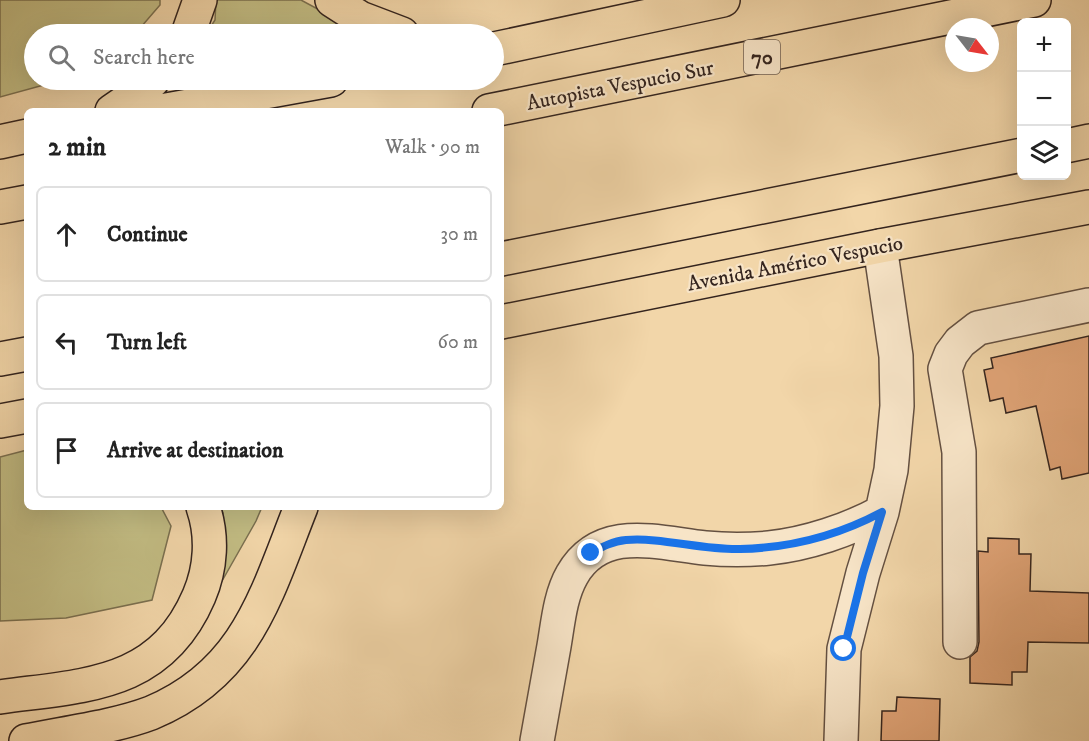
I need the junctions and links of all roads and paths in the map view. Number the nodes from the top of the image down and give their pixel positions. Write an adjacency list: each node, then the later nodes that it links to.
1 (200, 0): 5 (main road)
2 (332, 0): 6 (main road)
3 (723, 0): 7 (main road)
4 (1034, 0): 12 (main road, Autopista Vespucio Sur / 70)
5 (192, 24)
6 (376, 24)
7 (504, 47)
8 (142, 90): 10 (main road)
9 (276, 90): 11 (main road)
10 (116, 108)
11 (177, 108)
12 (504, 108)
13 (24, 137): 15 (main road)
14 (1089, 141): 16 (main road)
15 (0, 142)
16 (1071, 145)
17 (1017, 155): 22 (main road)
18 (24, 203): 19 (main road)
19 (0, 207)
20 (1089, 207): 21 (main road, Avenida Américo Vespucio)
21 (880, 246): 24 (main road, Avenida Américo Vespucio); 31 (lane)
22 (504, 258)
23 (1089, 305): 32 (lane)
24 (504, 321)
25 (24, 355): 26 (main road)
26 (0, 359)
27 (24, 417): 28 (main road)
28 (0, 421)
29 (204, 510): 33 (main road)
30 (300, 510): 34 (main road)
31 (882, 512): 35 (lane); 36 (lane)
32 (960, 642)
33 (0, 697)
34 (26, 741)
35 (537, 741)
36 (842, 741)

